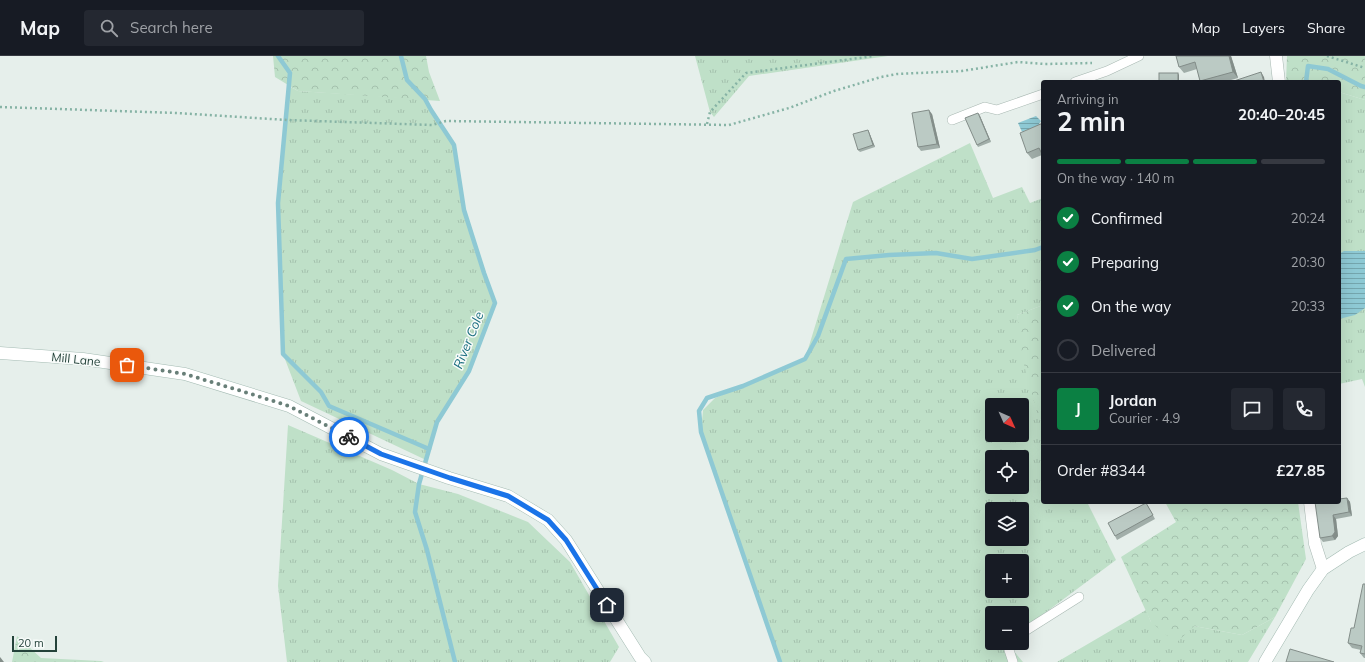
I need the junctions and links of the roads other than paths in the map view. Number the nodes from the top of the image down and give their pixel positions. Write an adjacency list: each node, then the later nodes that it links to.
1 (1139, 56): 3 (lane)
2 (1276, 56): 4 (street)
3 (1080, 80)
4 (1279, 80)
5 (1041, 95): 6 (lane)
6 (952, 120)
7 (0, 353): 14 (street, Mill Lane)
8 (1310, 504): 10 (street)
9 (1365, 544): 10 (street)
10 (1323, 569): 16 (street)
11 (1079, 596): 12 (lane)
12 (1029, 628)
13 (1009, 650): 15 (lane)
14 (645, 662)
15 (1013, 662)
16 (1265, 662)

